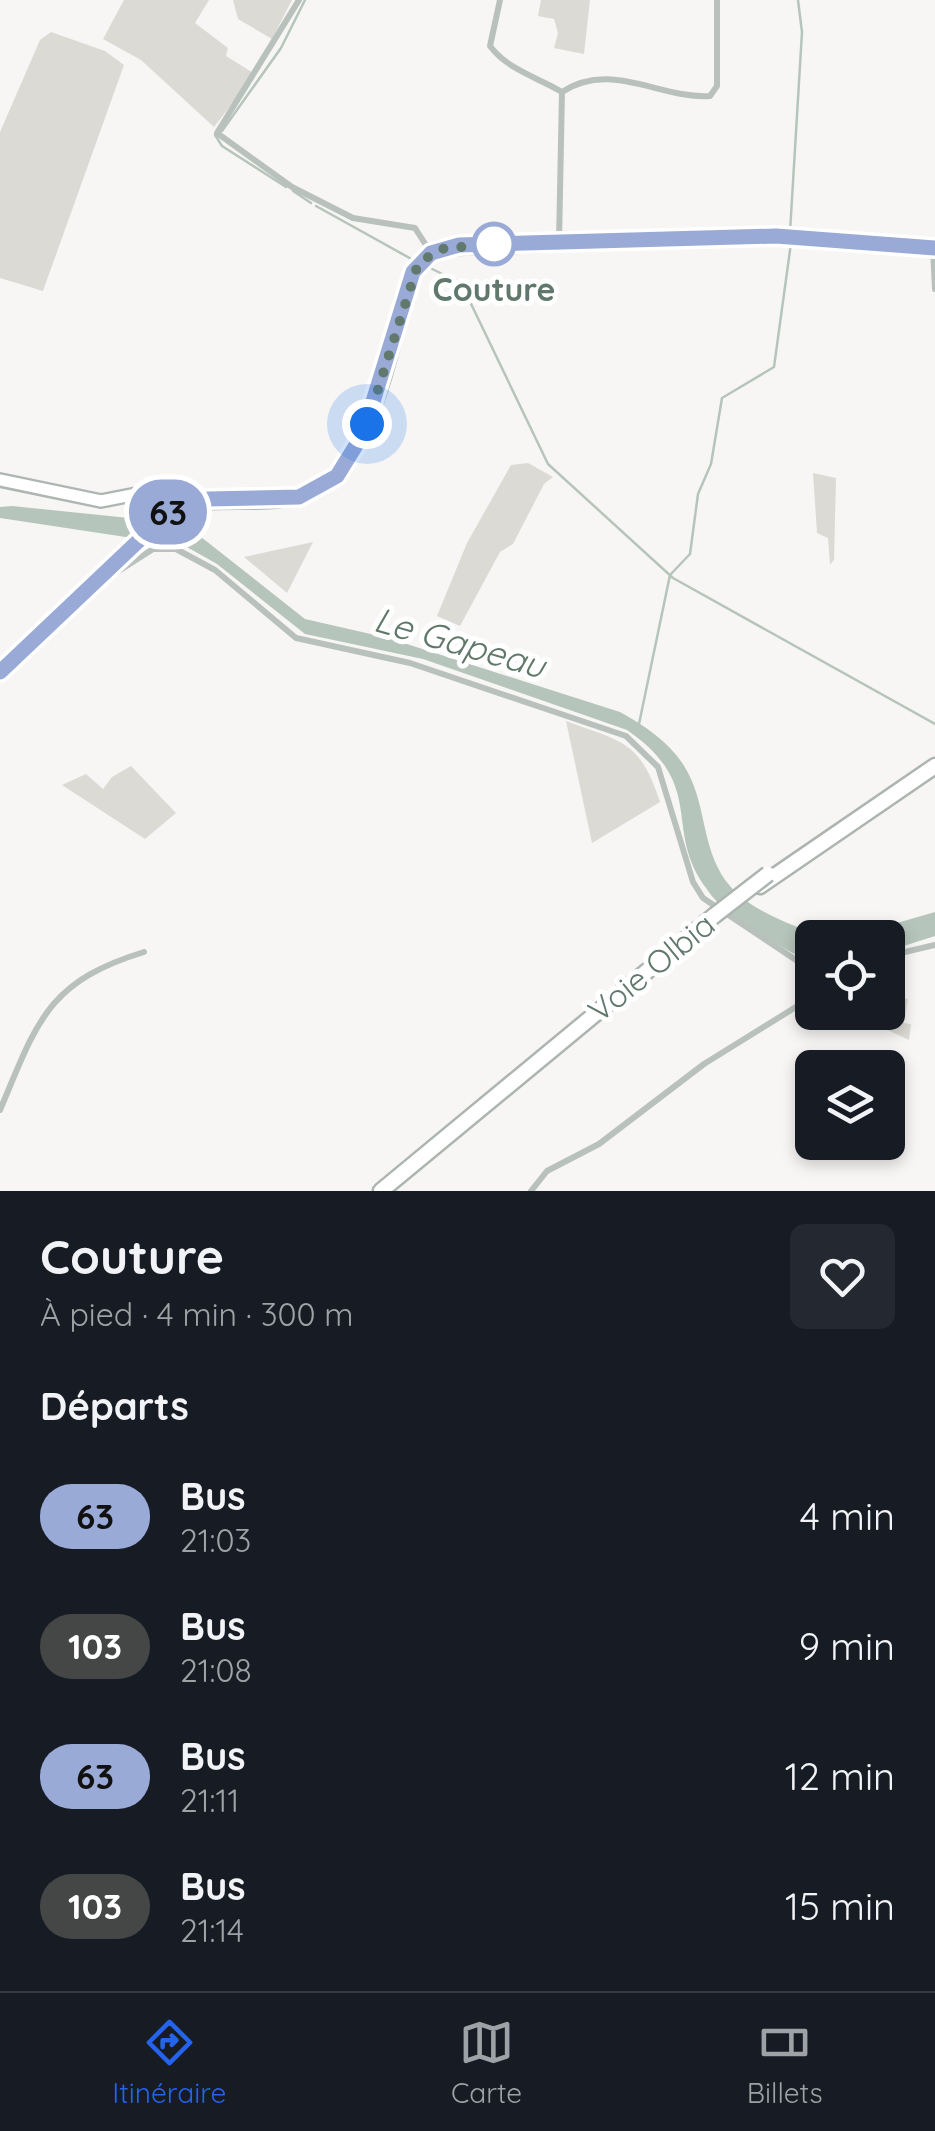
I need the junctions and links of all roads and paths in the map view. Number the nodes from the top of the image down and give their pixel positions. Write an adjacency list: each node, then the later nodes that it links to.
1 (299, 0): 7 (street)
2 (500, 0): 4 (street)
3 (717, 0): 4 (street)
4 (562, 92): 5 (street)
5 (558, 242): 6 (main road); 7 (main road)
6 (934, 248): 8 (street)
7 (431, 253): 12 (main road)
8 (935, 289)
9 (0, 480): 11 (main road)
10 (134, 495): 11 (main road); 12 (main road); 13 (main road)
11 (83, 499): 12 (main road)
12 (173, 499): 13 (main road)
13 (155, 518): 14 (main road)
14 (129, 544): 15 (main road); 16 (main road)
15 (107, 569): 16 (main road); 22 (street)
16 (39, 635): 17 (main road)
17 (0, 672)
18 (935, 763): 25 (highway, Voie Olbia, bridge)
19 (935, 945): 21 (street)
20 (144, 952): 24 (street)
21 (905, 952)
22 (795, 958)
23 (795, 1007): 26 (street)
24 (0, 1110)
25 (385, 1191)
26 (530, 1191)

